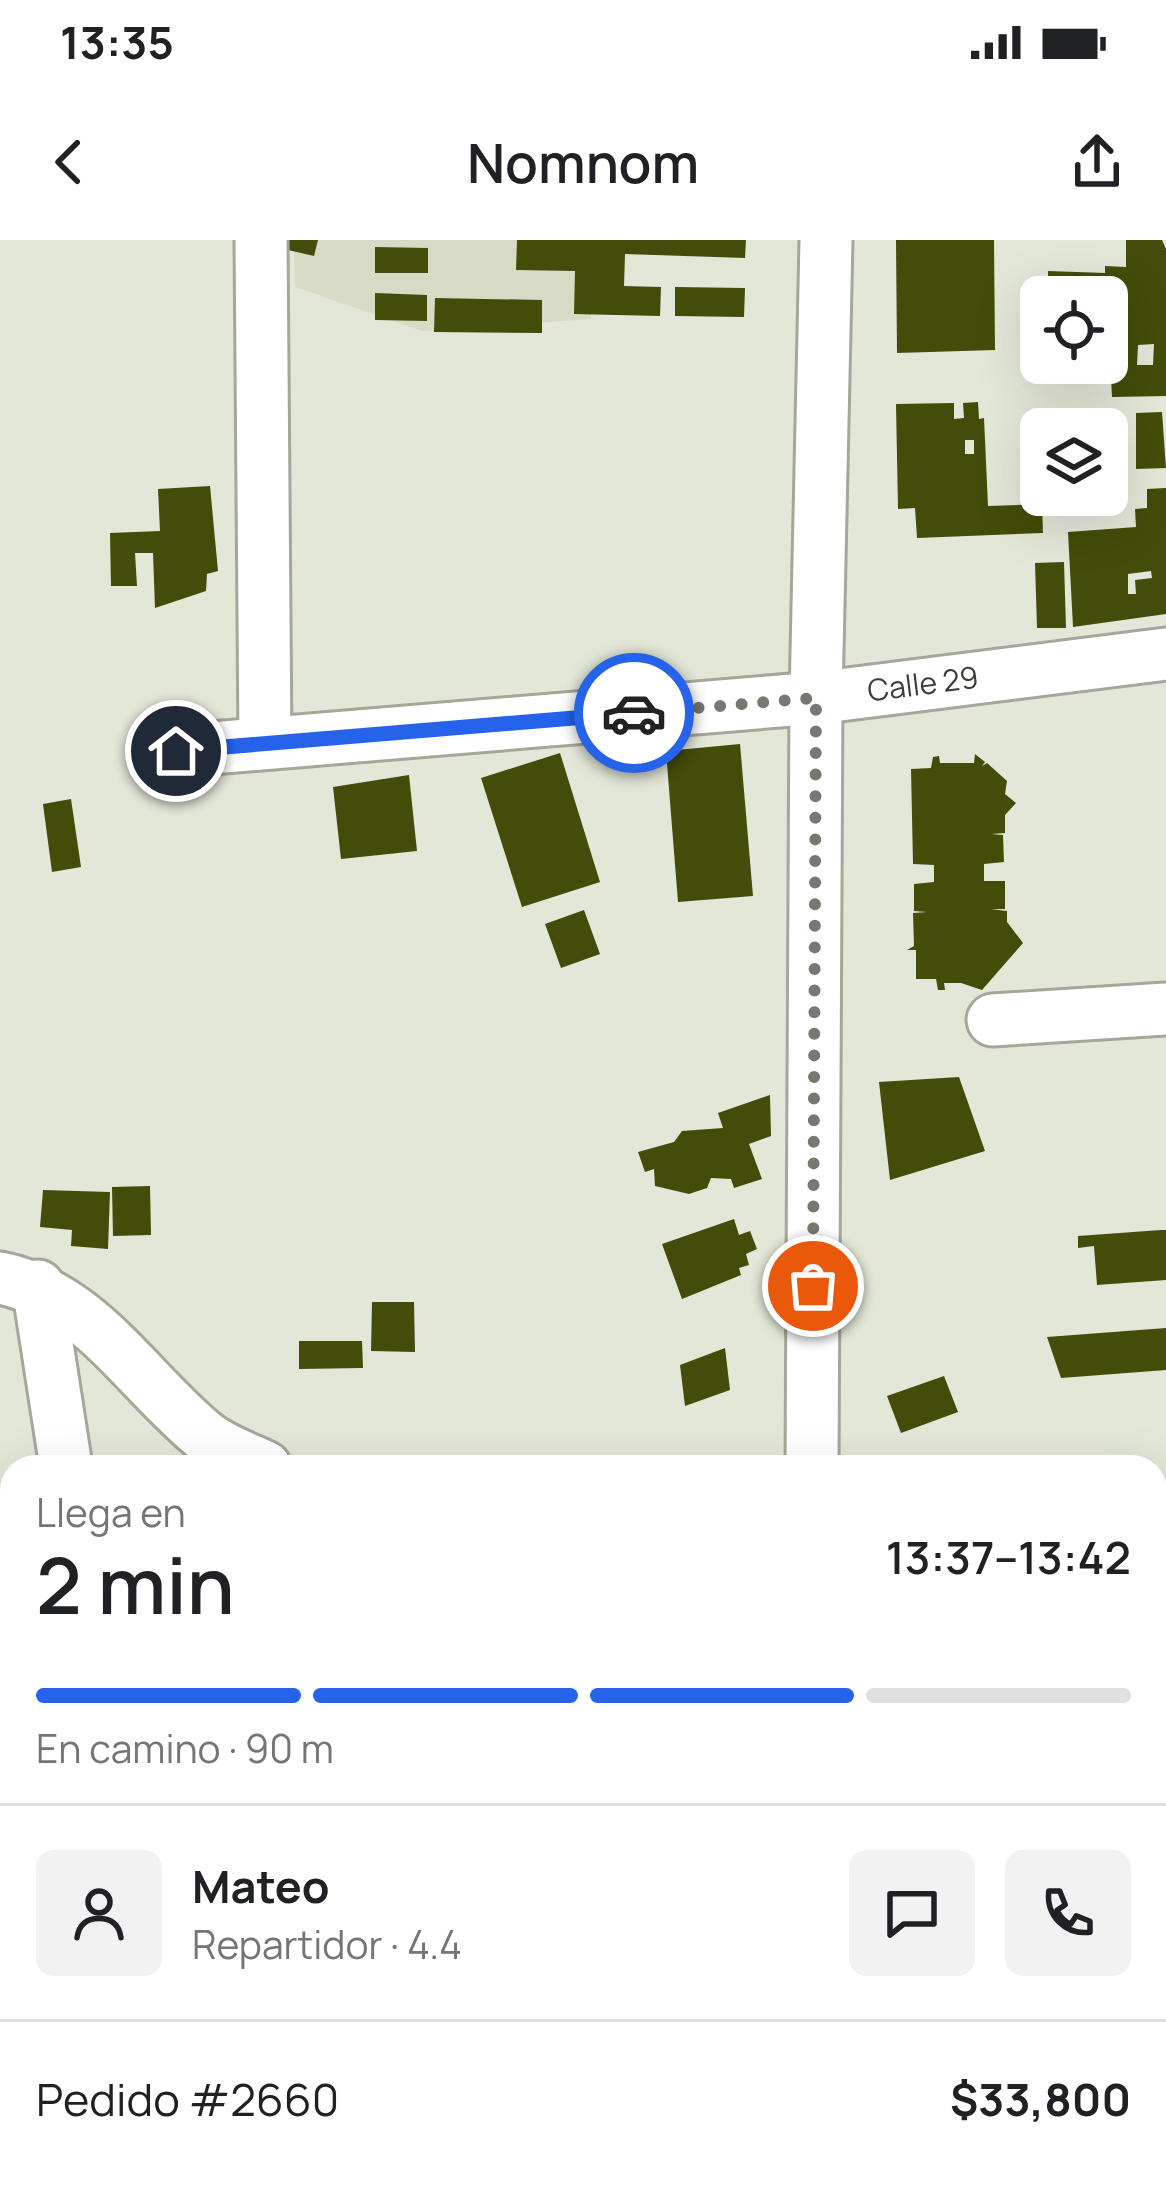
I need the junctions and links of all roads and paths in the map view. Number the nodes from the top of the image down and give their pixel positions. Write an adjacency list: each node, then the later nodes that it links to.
1 (261, 240): 5 (street)
2 (826, 240): 4 (street)
3 (1166, 654): 4 (street, Calle 29)
4 (816, 698): 5 (street, Calle 29); 12 (street)
5 (265, 743): 6 (street, Calle 29)
6 (176, 751)
7 (1166, 1009): 8 (street)
8 (993, 1020)
9 (19, 1282): 10 (street); 11 (street)
10 (63, 1455)
11 (241, 1455)
12 (812, 1455)

